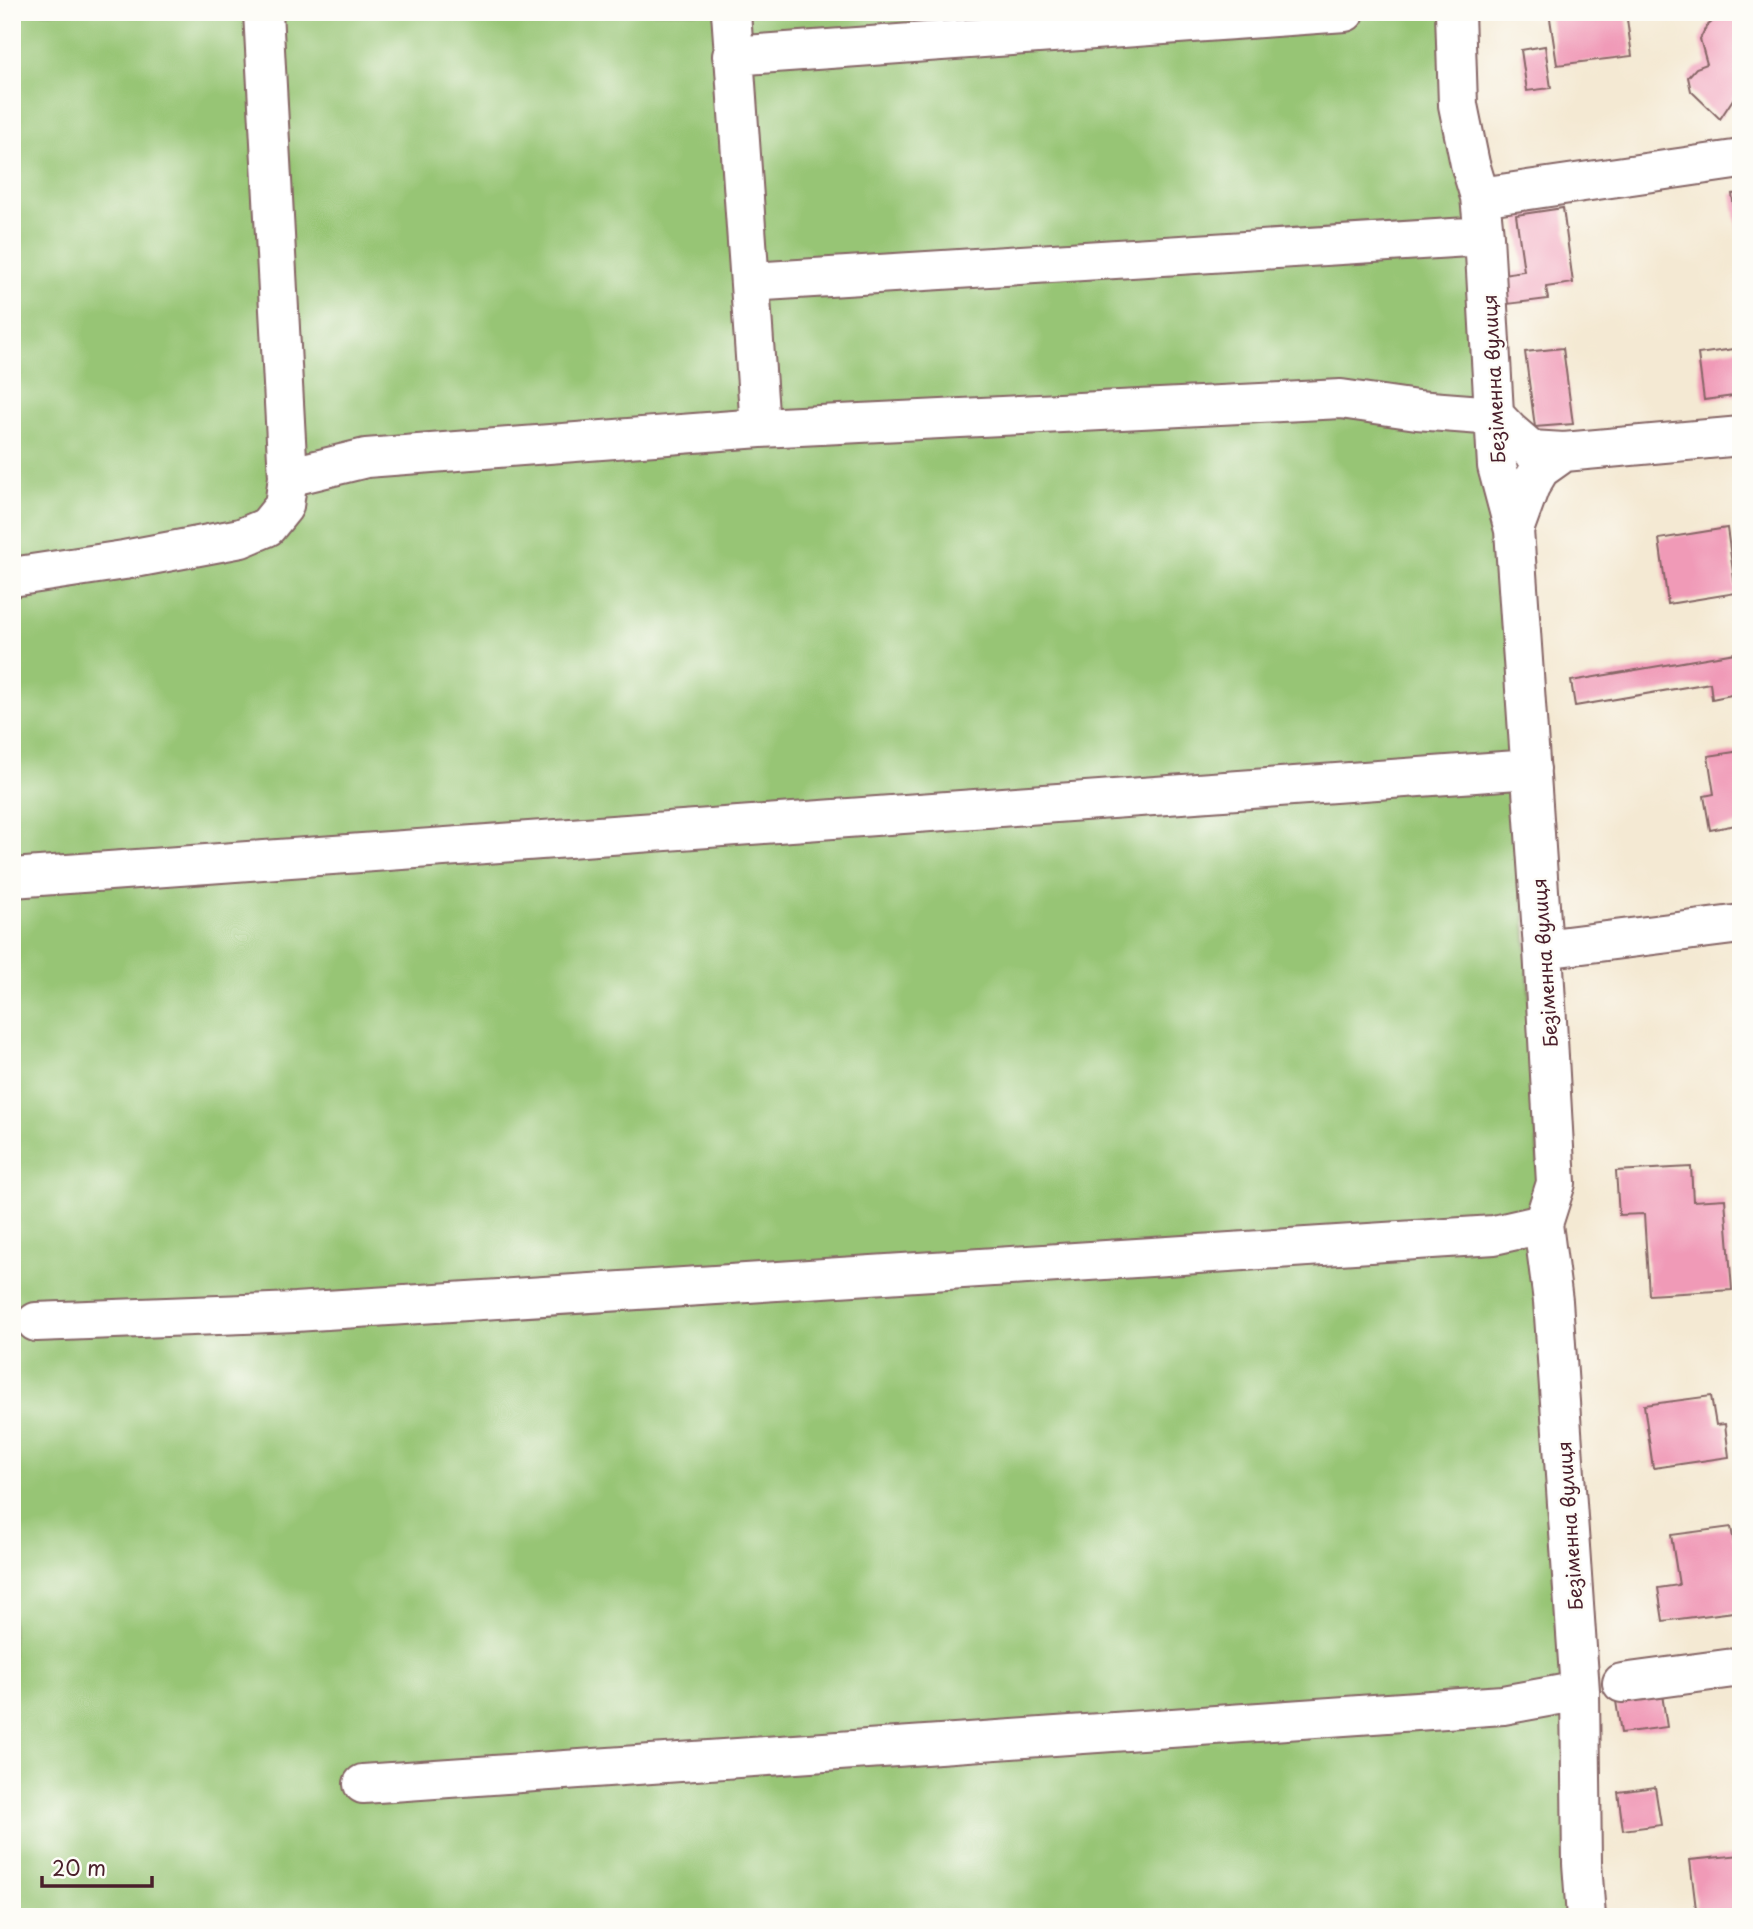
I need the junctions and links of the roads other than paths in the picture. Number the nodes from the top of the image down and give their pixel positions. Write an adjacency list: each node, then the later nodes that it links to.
1 (263, 12): 14 (street)
2 (731, 12): 5 (street)
3 (1345, 12): 5 (street)
4 (1455, 12): 7 (street, Безіменна вулиця)
5 (733, 56): 9 (street)
6 (1741, 159): 7 (street)
7 (1480, 197): 8 (street, Безіменна вулиця)
8 (1484, 236): 9 (street); 10 (street, Безіменна вулиця)
9 (750, 282): 11 (street)
10 (1495, 416): 11 (street); 13 (street); 15 (street, Безіменна вулиця)
11 (760, 428): 14 (street)
12 (1741, 436): 13 (street)
13 (1564, 452): 15 (street)
14 (288, 477): 16 (street)
15 (1514, 530): 17 (street, Безіменна вулиця)
16 (12, 577)
17 (1531, 769): 18 (street); 20 (street, Безіменна вулиця)
18 (12, 878)
19 (1741, 924): 20 (street)
20 (1543, 949): 21 (street, Безіменна вулиця)
21 (1542, 1224): 22 (street); 25 (street, Безіменна вулиця)
22 (36, 1322)
23 (1741, 1667): 24 (street)
24 (1622, 1683)
25 (1580, 1691): 26 (street); 27 (street, Безіменна вулиця)
26 (363, 1784)
27 (1586, 1917)

